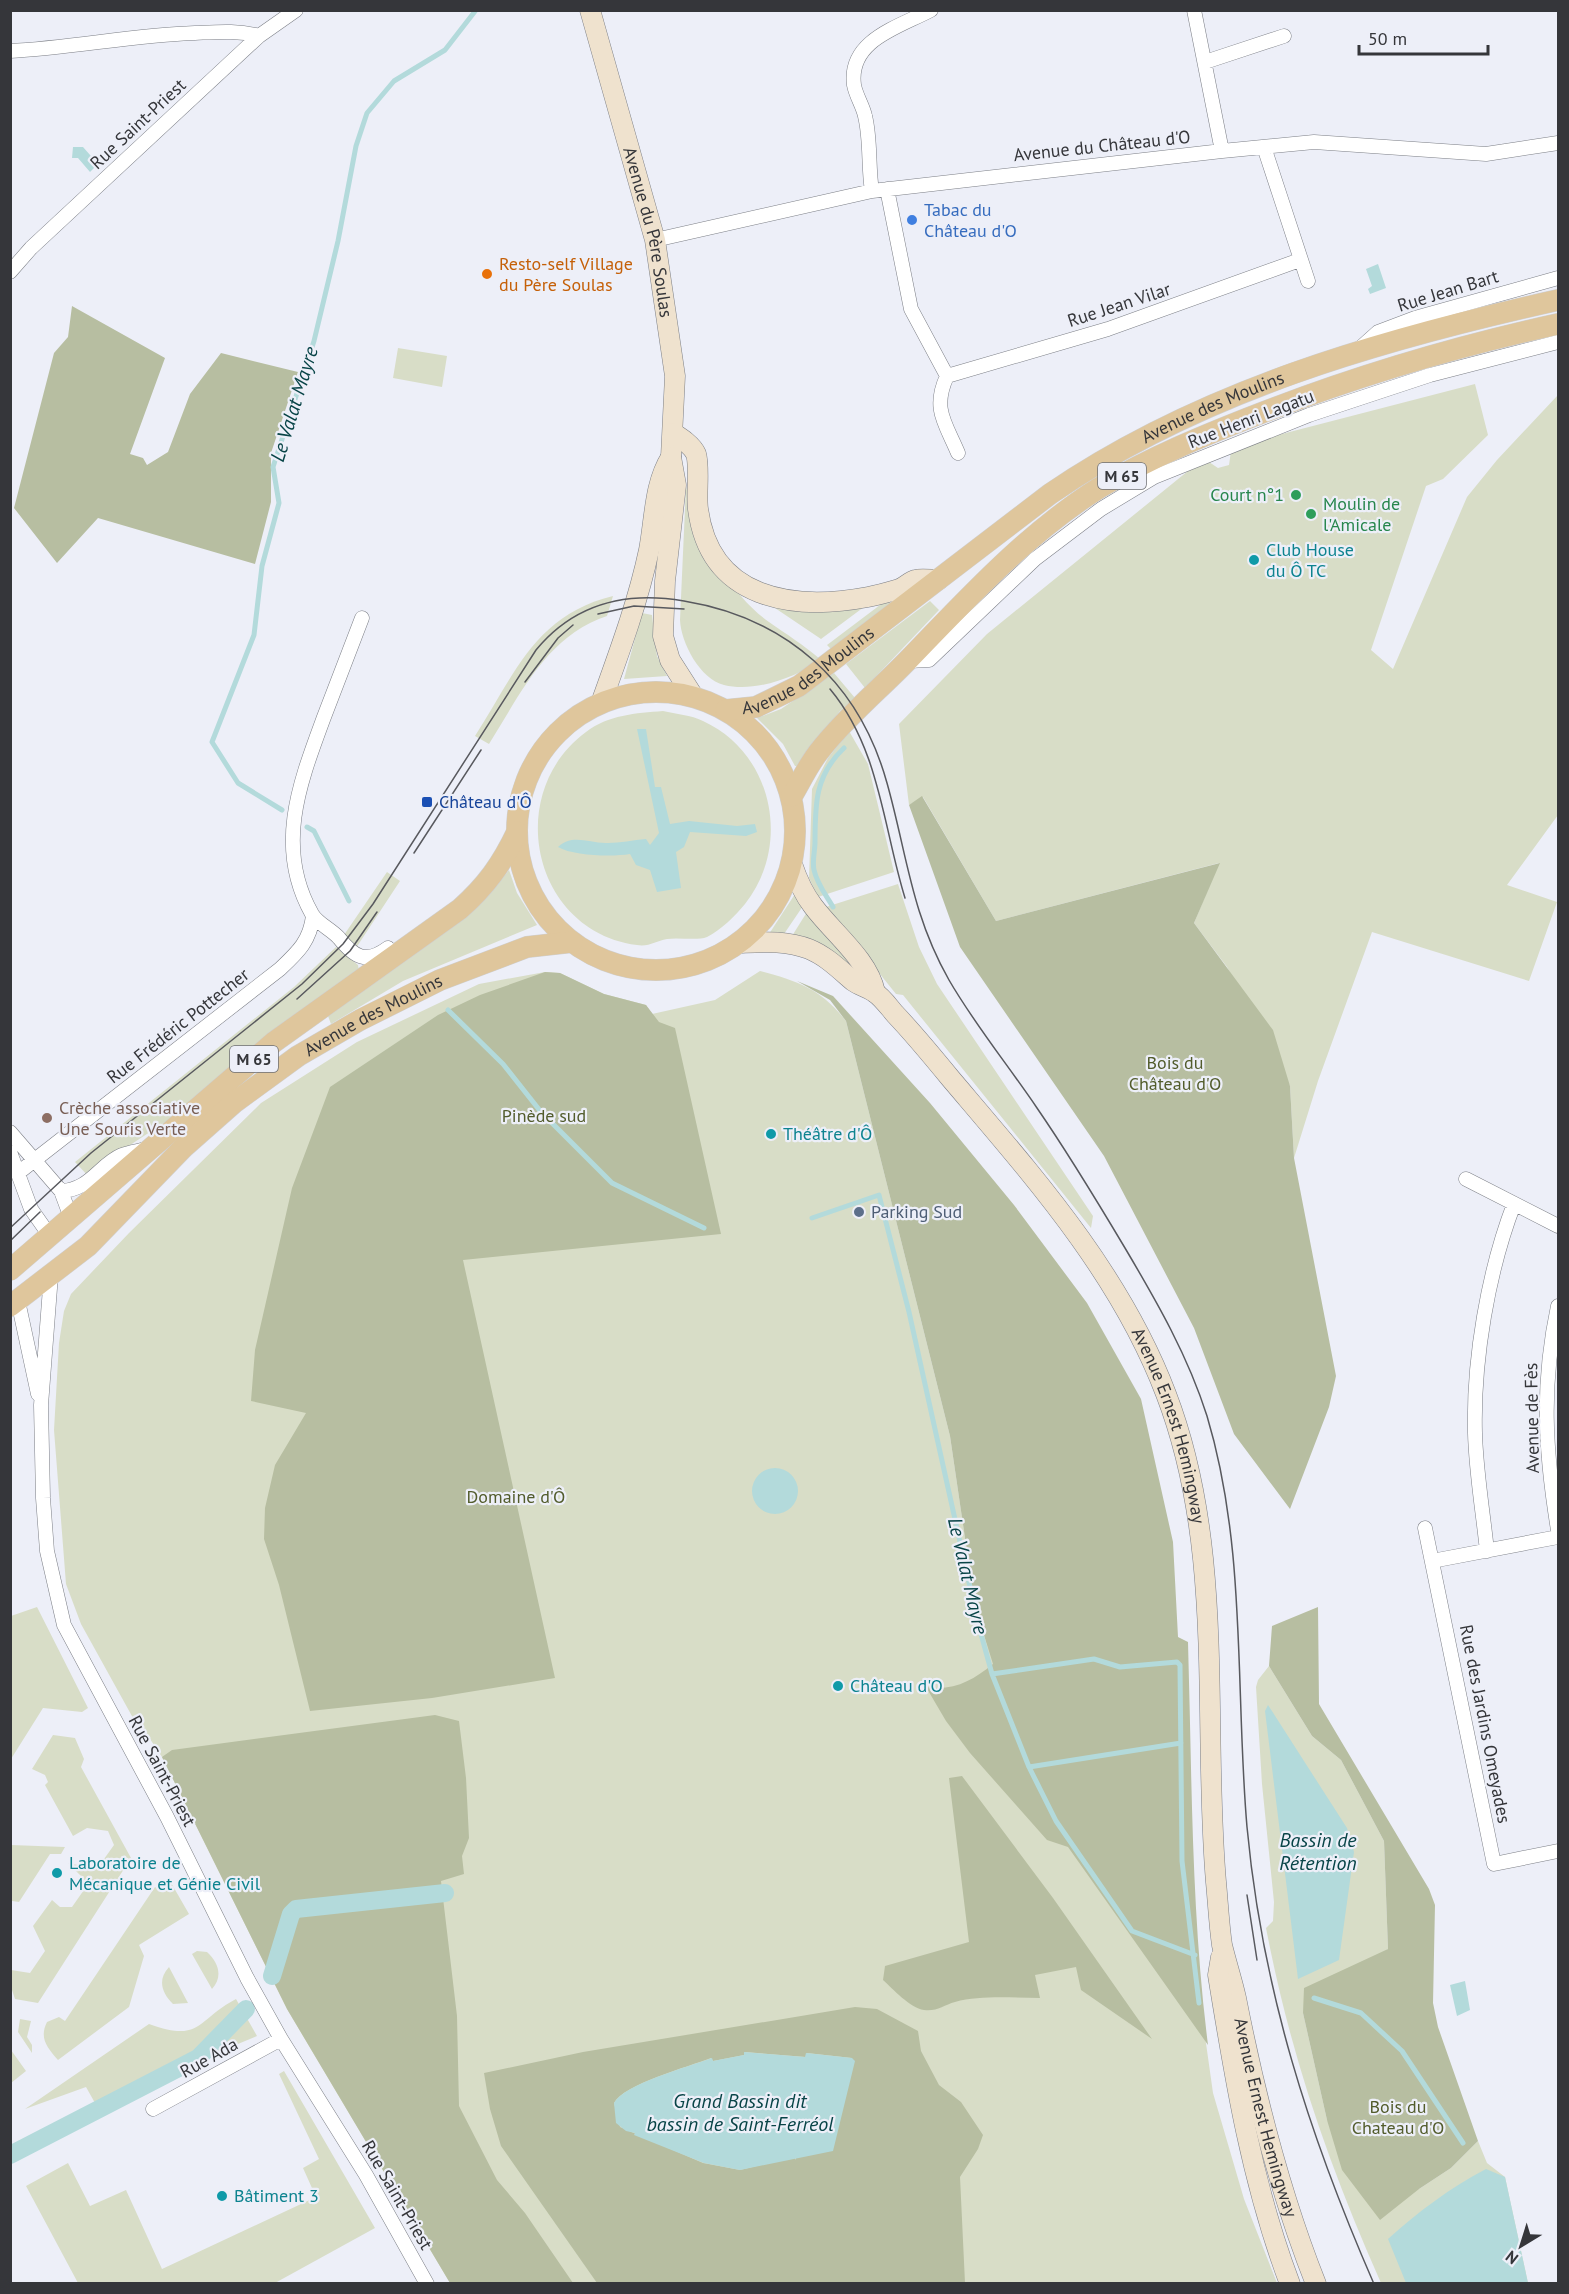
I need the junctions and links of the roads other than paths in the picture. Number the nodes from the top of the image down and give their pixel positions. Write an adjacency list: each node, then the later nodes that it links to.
1 (296, 10): 5 (street, Rue Saint-Priest)
2 (590, 10): 14 (main road, Avenue du Père Soulas)
3 (931, 10): 13 (street)
4 (1194, 10): 8 (street)
5 (259, 36): 7 (street); 16 (street, Rue Saint-Priest)
6 (1284, 36): 8 (street)
7 (10, 51)
8 (1205, 62): 11 (street)
9 (1558, 143): 10 (street, Avenue du Château d'O)
10 (1264, 147): 11 (street, Avenue du Château d'O); 15 (street)
11 (1222, 151): 12 (street, Avenue du Château d'O)
12 (887, 189): 13 (street, Avenue du Château d'O); 23 (street)
13 (872, 191): 14 (street, Avenue du Château d'O)
14 (655, 240): 24 (main road, Avenue du Père Soulas)
15 (1300, 260): 18 (street); 23 (street, Rue Jean Vilar)
16 (10, 272)
17 (1558, 278): 22 (street, Rue Jean Bart)
18 (1308, 281)
19 (1558, 300): 22 (main road, Avenue des Moulins / M 65)
20 (1558, 324): 29 (main road, Avenue des Moulins / M 65)
21 (1558, 342): 29 (street, Rue Henri Lagatu)
22 (1355, 353): 27 (main road, Avenue des Moulins / M 65)
23 (947, 376): 25 (street)
24 (673, 433): 26 (main road, Avenue du Père Soulas); 27 (main road)
25 (958, 453)
26 (671, 457): 30 (main road, Avenue du Père Soulas); 31 (main road, Avenue du Père Soulas)
27 (938, 580): 32 (main road, Avenue des Moulins / M 65)
28 (362, 618): 36 (street)
29 (907, 661): 33 (main road, Avenue des Moulins / M 65)
30 (693, 696): 31 (main road); 32 (main road)
31 (601, 703): 34 (main road)
32 (726, 710): 33 (main road)
33 (792, 796): 35 (main road)
34 (517, 832): 37 (main road, Avenue des Moulins / M 65); 38 (main road)
35 (792, 864): 39 (main road); 40 (main road, Avenue Ernest Hemingway)
36 (313, 916): 37 (street); 44 (street, Rue Frédéric Pottecher)
37 (451, 916): 42 (main road, Avenue des Moulins / M 65)
38 (572, 942): 39 (main road); 54 (main road, Avenue des Moulins / M 65)
39 (739, 943): 40 (main road, Avenue Ernest Hemingway)
40 (874, 992): 66 (main road, Avenue Ernest Hemingway)
41 (10, 1132): 44 (street)
42 (148, 1148): 47 (street); 49 (main road, Avenue des Moulins / M 65)
43 (10, 1152): 45 (street)
44 (35, 1159): 45 (street, Rue Frédéric Pottecher); 47 (street)
45 (18, 1173): 51 (street)
46 (1466, 1179): 48 (street)
47 (61, 1191): 49 (street)
48 (1514, 1204): 50 (street); 63 (street)
49 (71, 1218): 51 (main road, Avenue des Moulins / M 65); 54 (main road)
50 (1558, 1226)
51 (50, 1236): 52 (main road, Avenue des Moulins / M 65)
52 (32, 1253): 53 (main road, Avenue des Moulins / M 65); 55 (main road)
53 (10, 1270)
54 (51, 1275): 55 (main road, Avenue des Moulins / M 65); 59 (street, Rue Saint-Priest)
55 (14, 1303): 58 (street, Rue Saint-Priest)
56 (1558, 1306): 61 (street, Avenue de Fès)
57 (10, 1335): 58 (street)
58 (27, 1351): 59 (street, Rue Saint-Priest)
59 (41, 1405): 67 (street, Rue Saint-Priest)
60 (1425, 1528): 64 (street, Rue des Jardins Omeyades)
61 (1558, 1530)
62 (1558, 1537): 63 (street)
63 (1487, 1551): 64 (street)
64 (1432, 1561): 65 (street, Rue des Jardins Omeyades)
65 (1558, 1851)
66 (1223, 1948): 70 (main road, Avenue Ernest Hemingway); 71 (main road, Avenue Ernest Hemingway)
67 (281, 2039): 68 (street, Rue Ada); 69 (street, Rue Saint-Priest)
68 (153, 2109)
69 (427, 2283)
70 (1290, 2283)
71 (1316, 2283)

